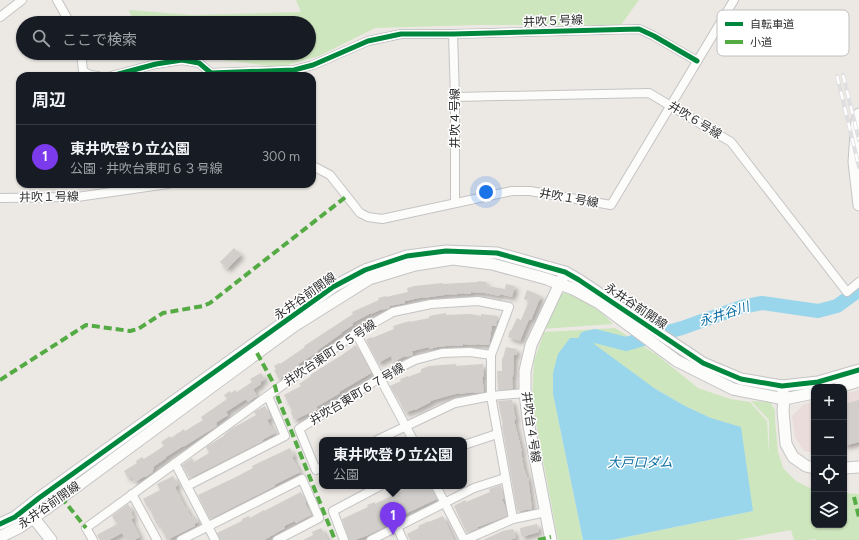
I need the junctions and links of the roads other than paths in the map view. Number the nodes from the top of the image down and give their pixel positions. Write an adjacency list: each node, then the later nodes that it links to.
1 (22, 0): 6 (street)
2 (57, 0): 5 (street)
3 (734, 0): 4 (street, 井吹１号線)
4 (728, 10)
5 (66, 16)
6 (0, 17)
7 (717, 27): 12 (street, 井吹１号線)
8 (454, 34): 12 (street, 井吹５号線); 16 (street, 井吹５号線); 17 (street, 井吹４号線)
9 (82, 60): 13 (street)
10 (182, 60): 15 (street)
11 (182, 60): 14 (street)
12 (696, 61): 18 (street, 井吹１号線)
13 (85, 72)
14 (126, 72)
15 (210, 72)
16 (253, 72)
17 (455, 97): 18 (street, 井吹６号線); 23 (street, 井吹４号線)
18 (671, 105): 23 (street, 井吹１号線); 26 (street, 井吹６号線)
19 (859, 114): 24 (street)
20 (316, 168): 23 (street, 井吹１号線)
21 (140, 188): 22 (street, 井吹１号線)
22 (0, 198)
23 (455, 203)
24 (859, 205)
25 (565, 272): 27 (street, 井吹台４号線); 34 (street, 永井谷前開線); 56 (street, 永井谷前開線)
26 (859, 282)
27 (559, 284): 35 (street, 井吹台４号線); 39 (street, 永井谷前開線); 58 (street, 永井谷前開線)
28 (356, 333): 29 (street, 井吹台東町６５号線); 31 (street); 37 (street, 井吹台東町６５号線)
29 (491, 355): 31 (street, 井吹台東町６７号線); 38 (street, 井吹台東町６５号線)
30 (859, 370): 34 (street, 永井谷前開線)
31 (381, 377): 40 (street); 48 (street, 井吹台東町６７号線)
32 (859, 381): 33 (street)
33 (847, 385)
34 (782, 386): 39 (street)
35 (525, 393): 38 (street); 57 (street, 井吹台４号線)
36 (811, 394): 39 (street, 永井谷前開線)
37 (268, 396): 45 (street, 井吹台東町６５号線); 51 (street)
38 (491, 396): 40 (street); 41 (street, 井吹台東町６５号線)
39 (784, 399): 46 (street)
40 (405, 426): 42 (street); 43 (street)
41 (497, 434): 44 (street); 50 (street, 井吹台東町６５号線)
42 (382, 437)
43 (411, 437)
44 (467, 444)
45 (175, 463): 51 (street); 54 (street, 井吹台東町６５号線)
46 (811, 467)
47 (859, 467): 49 (street)
48 (319, 468)
49 (847, 468)
50 (505, 478): 55 (street); 59 (street, 井吹台東町６５号線)
51 (187, 486): 61 (street)
52 (374, 489): 70 (street)
53 (437, 489): 55 (street)
54 (132, 494): 65 (street, 井吹台東町６５号線); 66 (street)
55 (444, 503): 62 (street); 73 (street)
56 (26, 508): 58 (street); 60 (street, 永井谷前開線)
57 (546, 512): 59 (street); 74 (street, 井吹台４号線)
58 (33, 517): 63 (street, 永井谷前開線); 64 (street)
59 (513, 519): 73 (street)
60 (0, 524)
61 (208, 526): 67 (street); 68 (street); 69 (street)
62 (397, 527): 71 (street); 72 (street)
63 (0, 537)
64 (51, 540)
65 (93, 540)
66 (157, 540)
67 (181, 540)
68 (215, 540)
69 (277, 540)
70 (344, 540)
71 (371, 540)
72 (403, 540)
73 (464, 540)
74 (551, 540)

